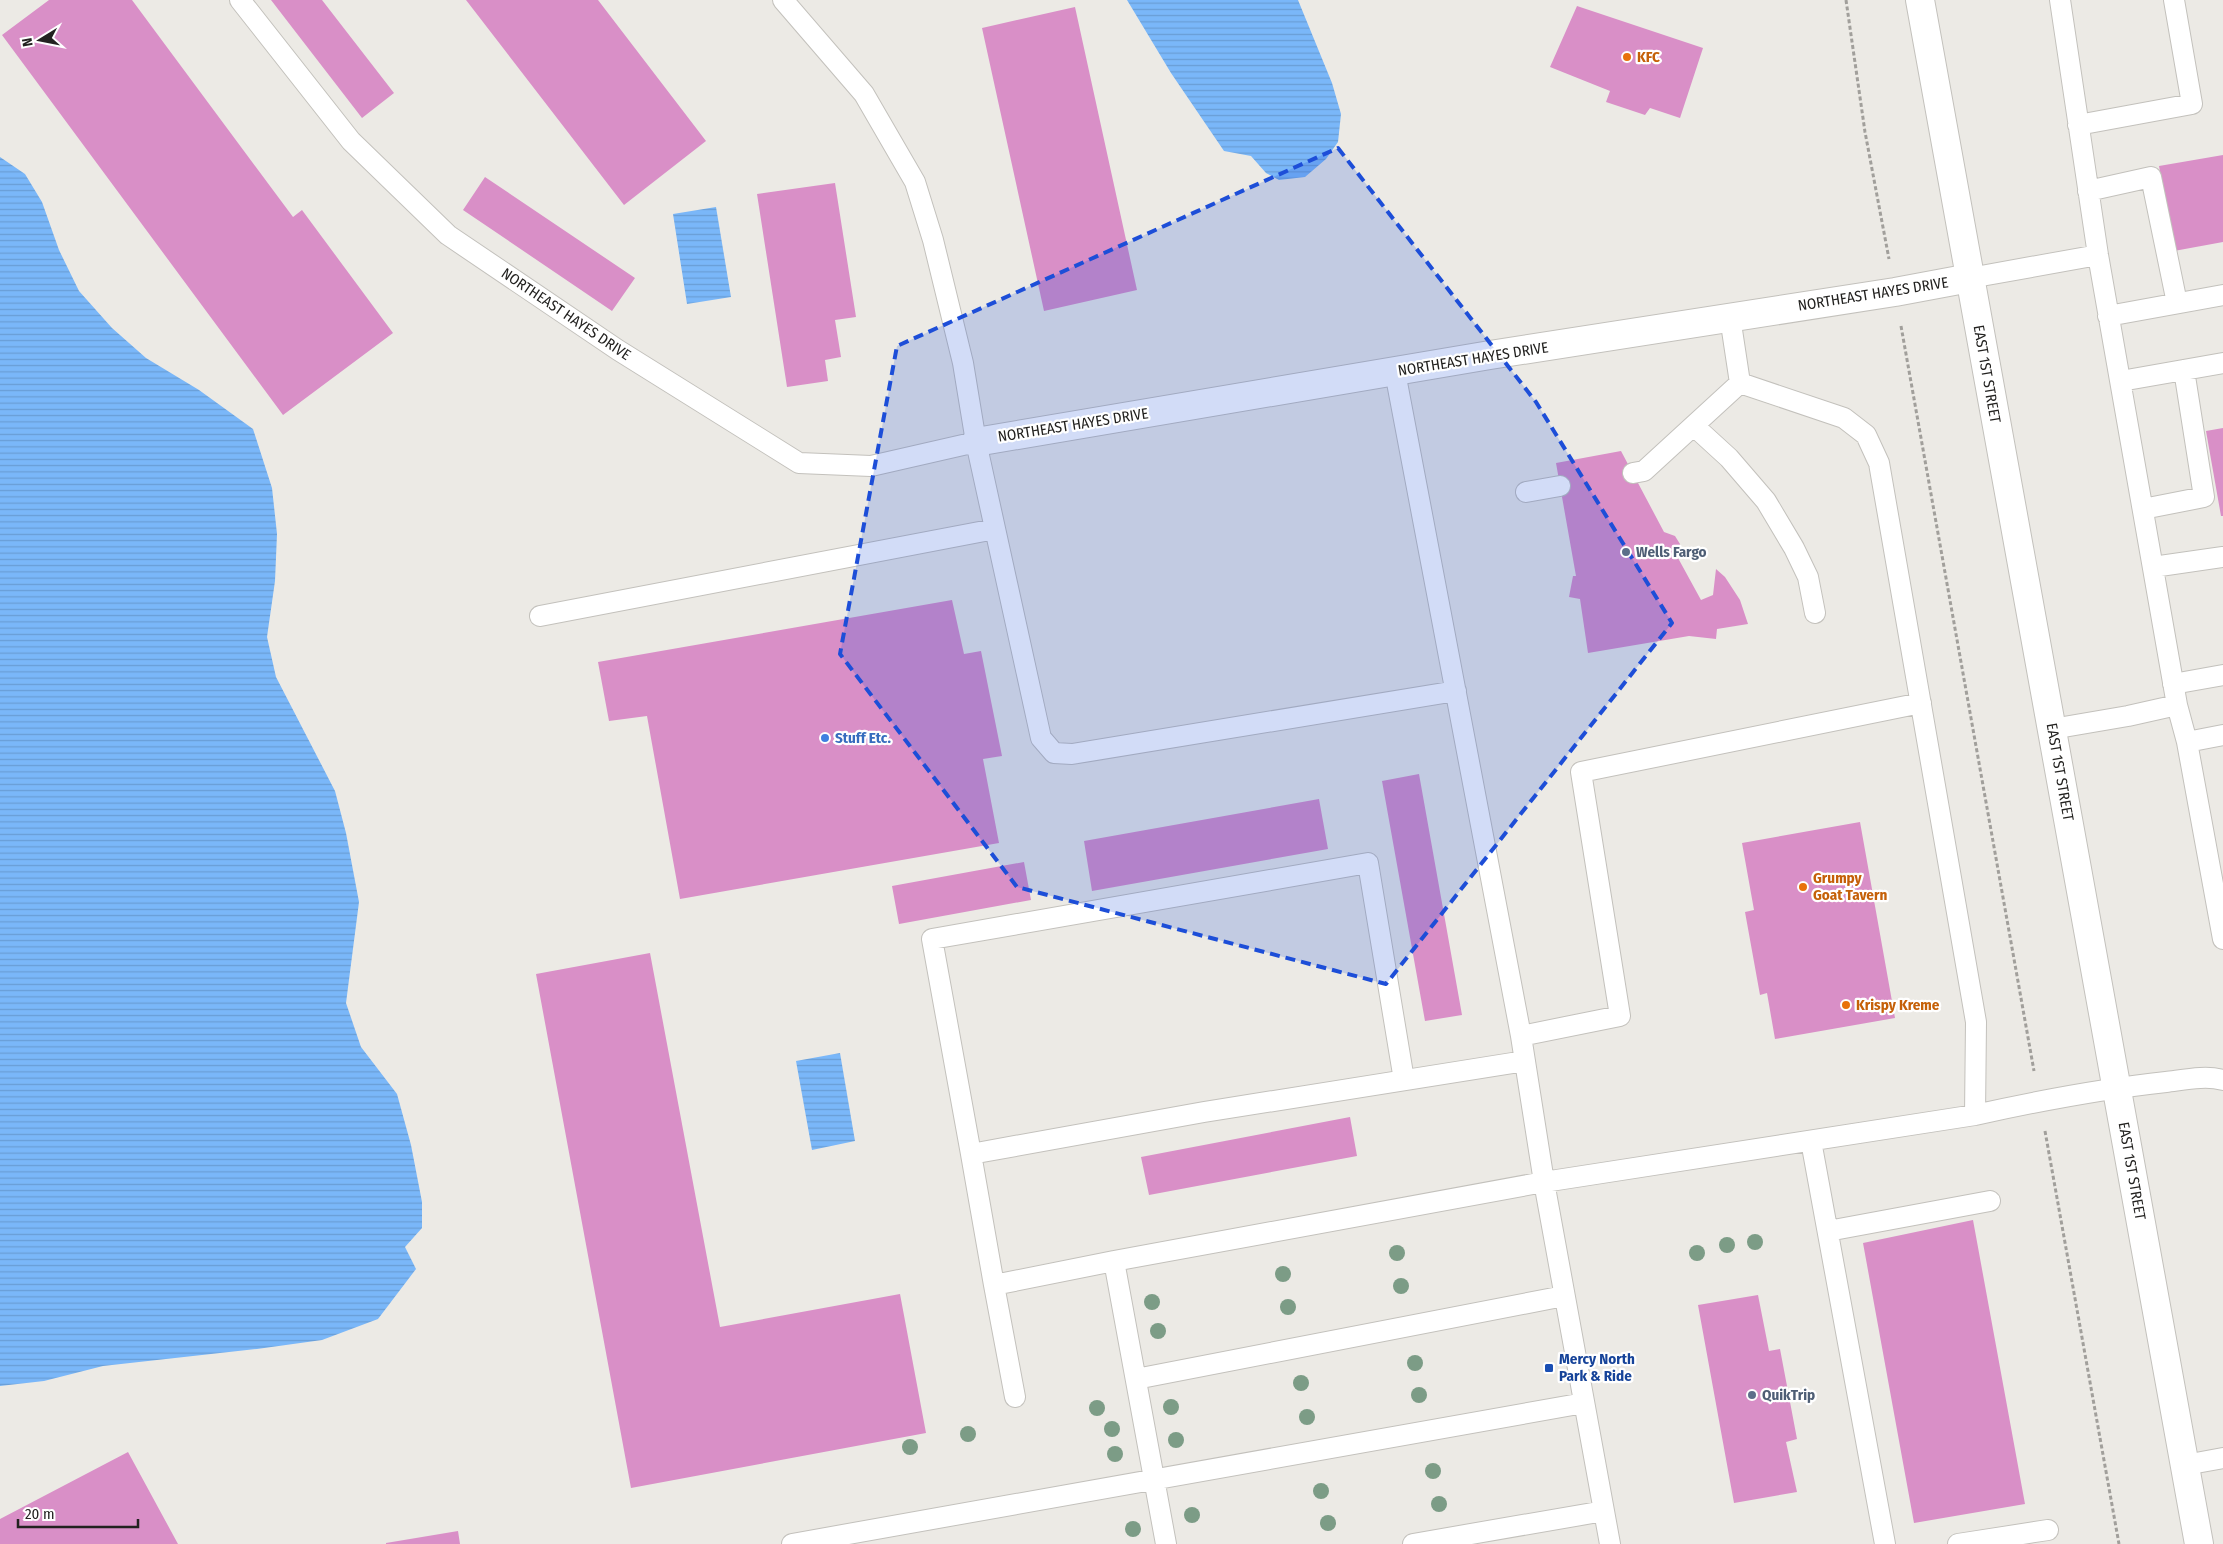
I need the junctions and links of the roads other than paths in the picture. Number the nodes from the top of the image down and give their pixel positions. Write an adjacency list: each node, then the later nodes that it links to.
1 (240, 0): 20 (lane, NORTHEAST HAYES DRIVE)
2 (783, 0): 20 (lane, NORTHEAST HAYES DRIVE)
3 (1920, 0): 9 (main road, EAST 1ST STREET)
4 (2060, 0): 6 (lane)
5 (2174, 0): 6 (lane)
6 (2078, 125): 7 (lane)
7 (2088, 191): 8 (lane); 11 (lane)
8 (2098, 255): 9 (lane); 12 (lane)
9 (1970, 278): 13 (main road, NORTHEAST HAYES DRIVE); 35 (main road, EAST 1ST STREET)
10 (2223, 295): 11 (lane)
11 (2177, 303): 12 (lane)
12 (2108, 316): 17 (lane)
13 (1730, 317): 16 (main road, NORTHEAST HAYES DRIVE); 18 (lane)
14 (2223, 363): 15 (lane)
15 (2184, 370): 17 (lane); 24 (lane)
16 (1395, 372): 20 (main road, NORTHEAST HAYES DRIVE); 32 (lane)
17 (2120, 381): 24 (lane)
18 (1740, 383): 19 (lane); 33 (lane)
19 (1694, 426): 21 (lane); 28 (lane)
20 (976, 442): 25 (lane)
21 (1639, 472)
22 (1560, 486): 23 (lane)
23 (1526, 492)
24 (2143, 509): 27 (lane)
25 (995, 530): 29 (lane); 32 (lane)
26 (2223, 557): 27 (lane)
27 (2153, 567): 31 (lane)
28 (1814, 613)
29 (540, 616)
30 (2223, 675): 31 (lane)
31 (2173, 684): 34 (lane)
32 (1456, 691): 39 (lane)
33 (1921, 703): 39 (lane); 44 (lane)
34 (2177, 705): 35 (lane); 37 (lane)
35 (2052, 729): 43 (main road, EAST 1ST STREET)
36 (2223, 735): 37 (lane)
37 (2187, 742): 38 (lane)
38 (2223, 939)
39 (1521, 1036): 40 (lane)
40 (1525, 1061): 41 (lane); 47 (lane)
41 (1404, 1080): 46 (lane); 46 (lane)
42 (2223, 1080): 43 (lane)
43 (2116, 1087): 44 (lane); 57 (main road, EAST 1ST STREET)
44 (1974, 1115): 45 (lane)
45 (1811, 1141): 47 (lane); 49 (lane)
46 (971, 1154): 51 (lane)
47 (1544, 1182): 50 (lane); 52 (lane)
48 (1990, 1201): 49 (lane)
49 (1828, 1231): 65 (lane)
50 (1114, 1262): 51 (lane); 53 (lane)
51 (994, 1285): 54 (lane)
52 (1564, 1296): 53 (lane); 55 (lane)
53 (1136, 1379): 58 (lane)
54 (1015, 1397)
55 (1584, 1403): 58 (lane); 59 (lane)
56 (2223, 1458): 57 (lane)
57 (2185, 1465): 67 (main road, EAST 1ST STREET)
58 (1154, 1480): 61 (lane); 62 (lane)
59 (1604, 1511): 63 (lane); 64 (lane)
60 (2048, 1530): 66 (lane)
61 (792, 1544)
62 (1166, 1544)
63 (1413, 1544)
64 (1610, 1544)
65 (1886, 1544)
66 (1958, 1544)
67 (2199, 1544)

